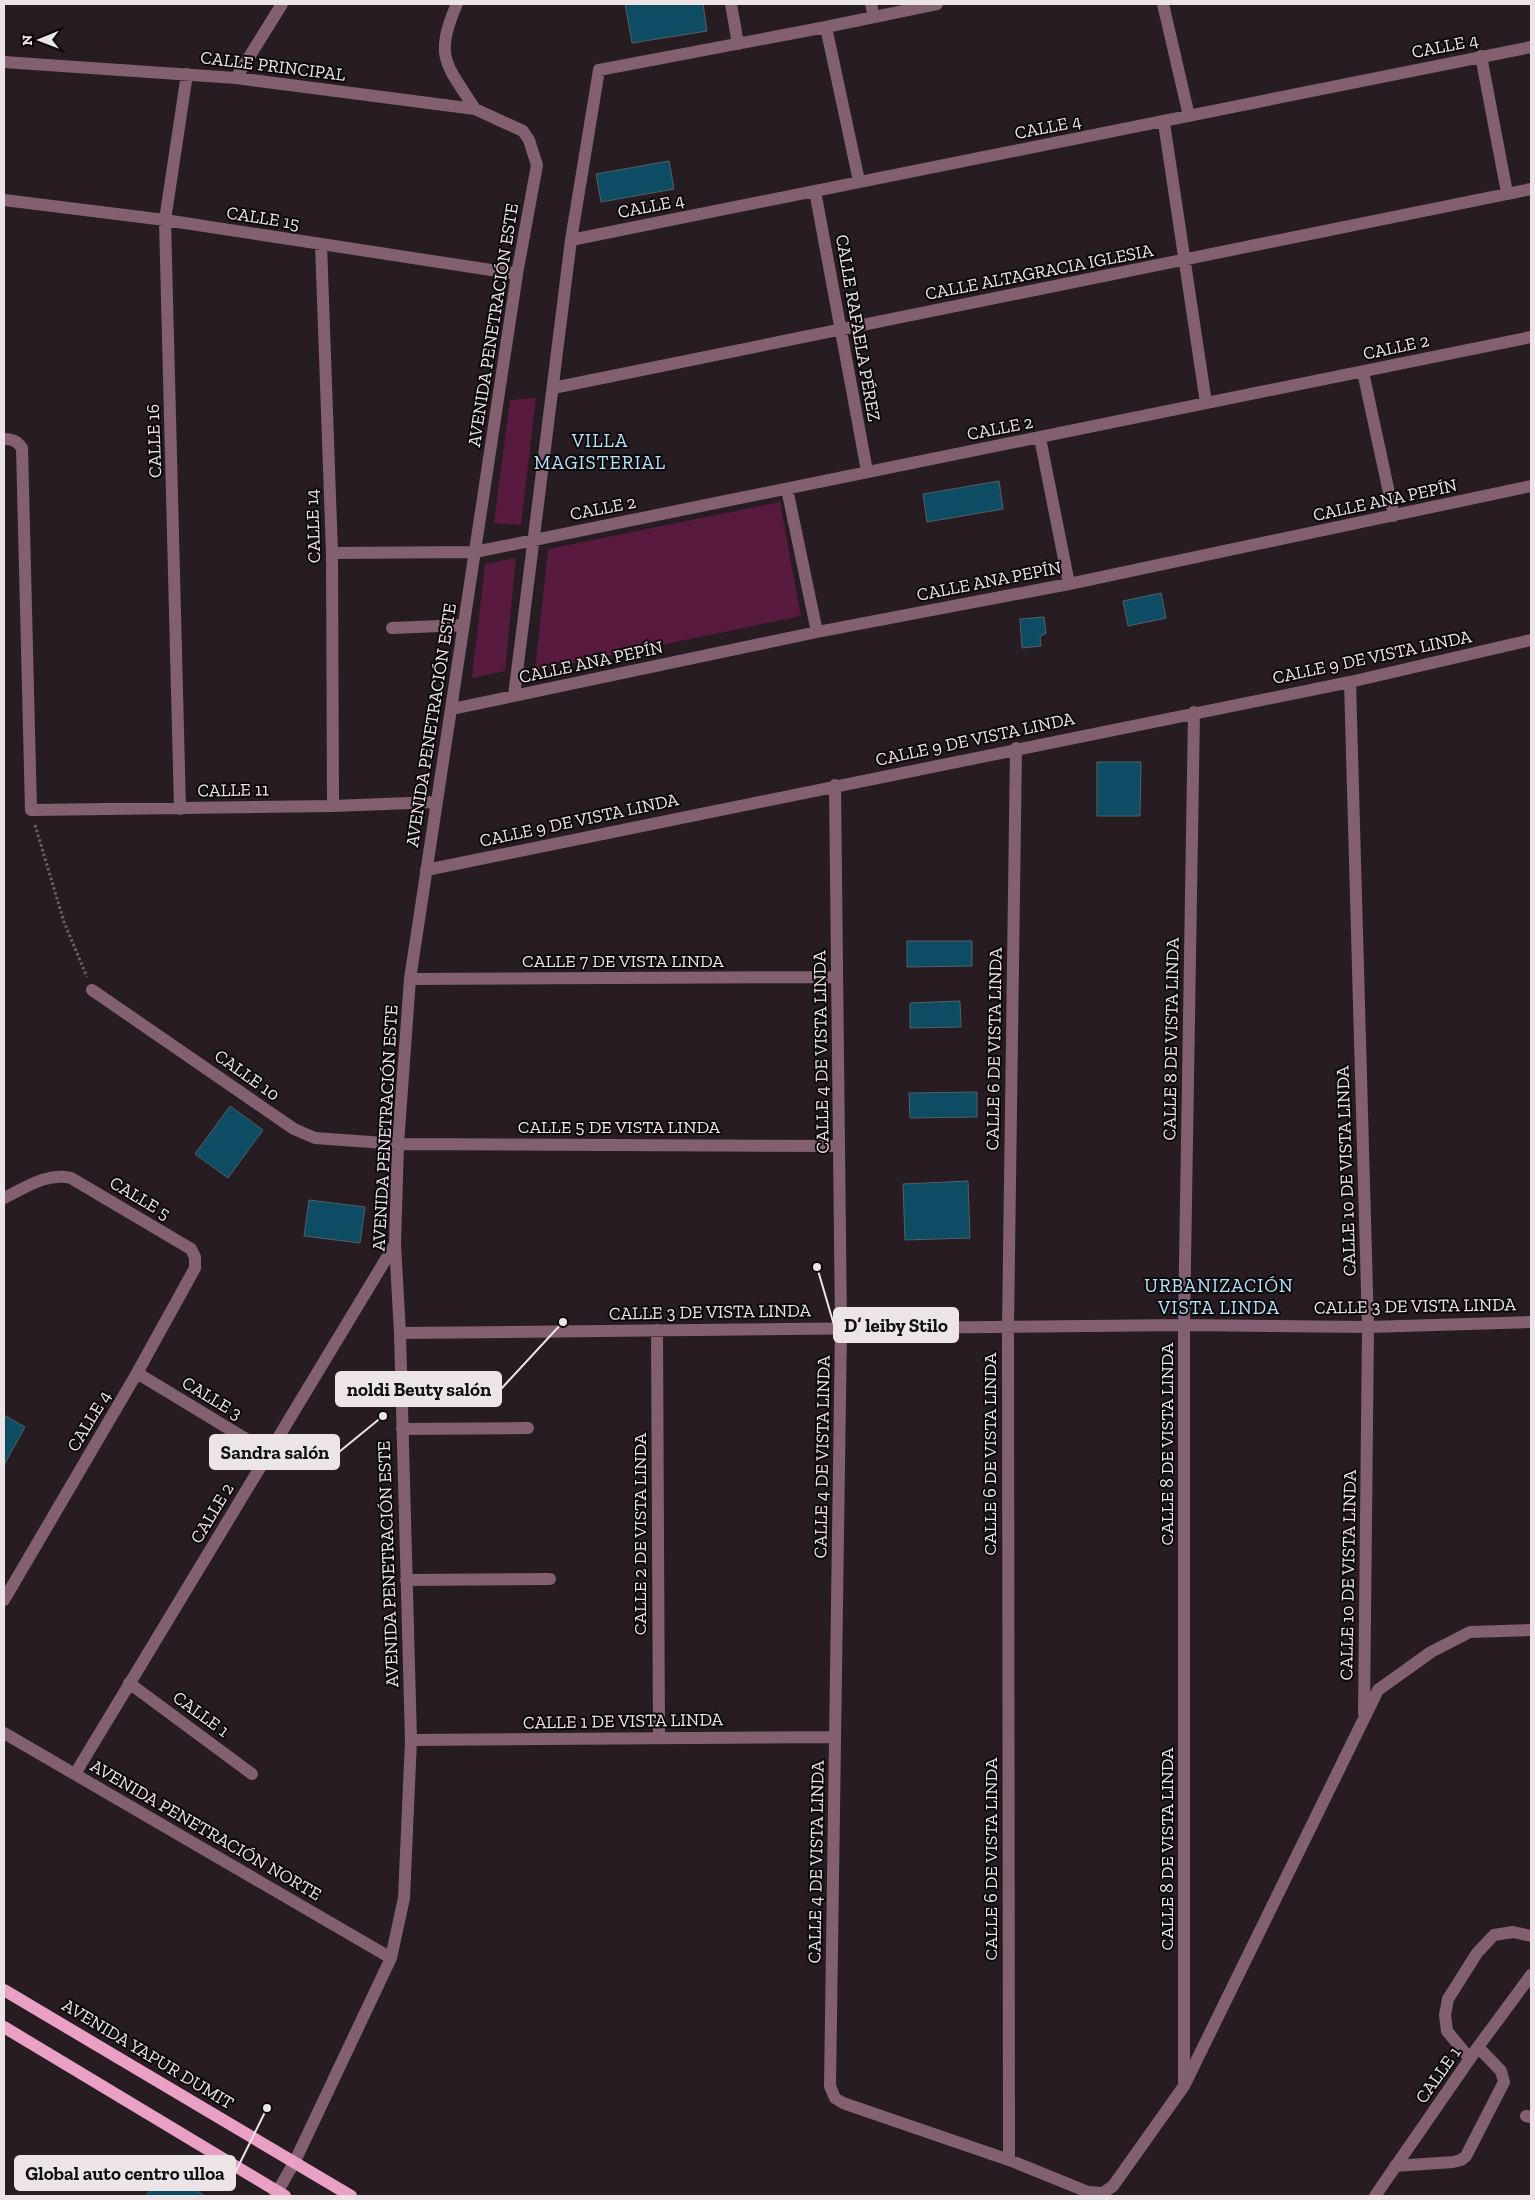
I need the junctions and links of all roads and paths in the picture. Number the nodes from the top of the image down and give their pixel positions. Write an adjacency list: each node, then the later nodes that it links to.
1 (282, 4): 14 (street)
2 (457, 4): 15 (street)
3 (731, 4): 9 (street)
4 (872, 4): 7 (street)
5 (937, 4): 7 (street)
6 (1163, 4): 16 (street)
7 (874, 17): 8 (street)
8 (826, 27): 9 (street); 19 (street)
9 (738, 44): 25 (street)
10 (1531, 47): 11 (street, CALLE 4)
11 (1481, 56): 16 (street, CALLE 4); 22 (street)
12 (4, 62): 13 (street, CALLE PRINCIPAL)
13 (187, 74): 14 (street, CALLE PRINCIPAL); 24 (street, CALLE 16)
14 (236, 78): 15 (street, CALLE PRINCIPAL)
15 (475, 109): 18 (street, CALLE PRINCIPAL)
16 (1189, 116): 17 (street, CALLE 4)
17 (1164, 123): 19 (street, CALLE 4); 27 (street)
18 (529, 140): 28 (street, AVENIDA PENETRACIÓN ESTE)
19 (859, 182): 21 (street, CALLE 4)
20 (1531, 189): 22 (street, CALLE ALTAGRACIA IGLESIA)
21 (815, 191): 25 (street, CALLE 4); 29 (street, CALLE RAFAELA PÉREZ)
22 (1507, 194): 27 (street, CALLE ALTAGRACIA IGLESIA)
23 (4, 200): 24 (street, CALLE 15)
24 (165, 220): 26 (street, CALLE 15); 56 (street, CALLE 16)
25 (572, 240): 32 (street)
26 (321, 244): 28 (street, CALLE 15); 42 (street, CALLE 14)
27 (1184, 261): 29 (street, CALLE ALTAGRACIA IGLESIA); 33 (street)
28 (517, 274): 41 (street, AVENIDA PENETRACIÓN ESTE)
29 (841, 330): 32 (street, CALLE ALTAGRACIA IGLESIA); 36 (street, CALLE RAFAELA PÉREZ)
30 (1531, 337): 31 (street, CALLE 2)
31 (1364, 372): 33 (street, CALLE 2); 39 (street)
32 (552, 388): 40 (street)
33 (1206, 403): 34 (street, CALLE 2)
34 (1040, 438): 36 (street, CALLE 2); 43 (street)
35 (4, 439): 57 (street)
36 (867, 471): 38 (street, CALLE 2)
37 (1531, 486): 39 (street, CALLE ANA PEPÍN)
38 (787, 489): 40 (street, CALLE 2); 46 (street)
39 (1394, 516): 43 (street, CALLE ANA PEPÍN)
40 (534, 540): 41 (street, CALLE 2); 49 (street)
41 (475, 552): 42 (street, CALLE 2); 44 (street, AVENIDA PENETRACIÓN ESTE)
42 (332, 553): 55 (street, CALLE 14)
43 (1069, 584): 46 (street, CALLE ANA PEPÍN)
44 (464, 625): 45 (street); 50 (street, AVENIDA PENETRACIÓN ESTE)
45 (392, 628)
46 (817, 632): 49 (street, CALLE ANA PEPÍN)
47 (1531, 640): 48 (street, CALLE 9 DE VISTA LINDA)
48 (1350, 682): 51 (street, CALLE 9 DE VISTA LINDA); 70 (street, CALLE 10 DE VISTA LINDA)
49 (514, 696): 50 (street, CALLE ANA PEPÍN)
50 (452, 708): 54 (street, AVENIDA PENETRACIÓN ESTE)
51 (1194, 712): 52 (street, CALLE 9 DE VISTA LINDA); 68 (street, CALLE 8 DE VISTA LINDA)
52 (1016, 748): 53 (street, CALLE 9 DE VISTA LINDA); 69 (street, CALLE 6 DE VISTA LINDA)
53 (835, 785): 58 (street, CALLE 9 DE VISTA LINDA); 59 (street, CALLE 4 DE VISTA LINDA)
54 (436, 802): 55 (street, CALLE 11); 58 (street, AVENIDA PENETRACIÓN ESTE)
55 (333, 806): 56 (street, CALLE 11)
56 (180, 809): 57 (street, CALLE 11)
57 (31, 810): 61 (path)
58 (426, 870): 60 (street, AVENIDA PENETRACIÓN ESTE)
59 (838, 977): 60 (street, CALLE 7 DE VISTA LINDA); 63 (street, CALLE 4 DE VISTA LINDA)
60 (410, 979): 62 (street, AVENIDA PENETRACIÓN ESTE)
61 (92, 990): 62 (street, CALLE 10)
62 (398, 1144): 63 (street, CALLE 5 DE VISTA LINDA); 65 (street, AVENIDA PENETRACIÓN ESTE)
63 (839, 1146): 71 (street, CALLE 4 DE VISTA LINDA)
64 (4, 1198): 66 (street, CALLE 5)
65 (395, 1244): 73 (street, AVENIDA PENETRACIÓN ESTE); 77 (street, CALLE 2)
66 (195, 1258): 74 (street, CALLE 4)
67 (1531, 1322): 70 (street, CALLE 3 DE VISTA LINDA)
68 (1184, 1325): 69 (street, CALLE 3 DE VISTA LINDA); 70 (street, CALLE 3 DE VISTA LINDA); 97 (street, CALLE 8 DE VISTA LINDA)
69 (1008, 1327): 71 (street, CALLE 3 DE VISTA LINDA); 98 (street, CALLE 6 DE VISTA LINDA)
70 (1368, 1327): 83 (street, CALLE 10 DE VISTA LINDA)
71 (841, 1328): 72 (street, CALLE 3 DE VISTA LINDA); 85 (street, CALLE 4 DE VISTA LINDA)
72 (657, 1330): 73 (street, CALLE 3 DE VISTA LINDA); 86 (street, CALLE 2 DE VISTA LINDA)
73 (400, 1333): 76 (street, AVENIDA PENETRACIÓN ESTE)
74 (137, 1373): 77 (street, CALLE 3); 80 (street, CALLE 4)
75 (528, 1428): 76 (street)
76 (402, 1429): 79 (street, AVENIDA PENETRACIÓN ESTE)
77 (269, 1453): 82 (street, CALLE 2)
78 (550, 1579): 79 (street)
79 (406, 1580): 87 (street, AVENIDA PENETRACIÓN ESTE)
80 (4, 1600)
81 (1531, 1630): 83 (street)
82 (129, 1684): 88 (street, CALLE 2); 89 (street, CALLE 1)
83 (1364, 1719): 97 (street)
84 (4, 1733): 88 (street, AVENIDA PENETRACIÓN NORTE)
85 (835, 1737): 86 (street, CALLE 1 DE VISTA LINDA); 98 (street, CALLE 4 DE VISTA LINDA)
86 (659, 1738): 87 (street, CALLE 1 DE VISTA LINDA)
87 (411, 1740): 91 (street, AVENIDA PENETRACIÓN ESTE)
88 (75, 1774): 91 (street, AVENIDA PENETRACIÓN NORTE)
89 (252, 1774)
90 (1531, 1936): 96 (street)
91 (391, 1958): 99 (street, AVENIDA PENETRACIÓN ESTE)
92 (1531, 1975): 95 (street, CALLE 1)
93 (4, 1990): 99 (main road, AVENIDA YAPUR DUMIT)
94 (4, 2026): 101 (main road)
95 (1478, 2047): 96 (street, CALLE 1); 100 (street)
96 (1470, 2060): 100 (street, CALLE 1)
97 (1184, 2086): 98 (street)
98 (1009, 2160)
99 (295, 2161): 101 (street, AVENIDA PENETRACIÓN ESTE); 102 (main road, AVENIDA YAPUR DUMIT)
100 (1395, 2166): 103 (street, CALLE 1)
101 (279, 2195)
102 (351, 2196)
103 (1375, 2196)

